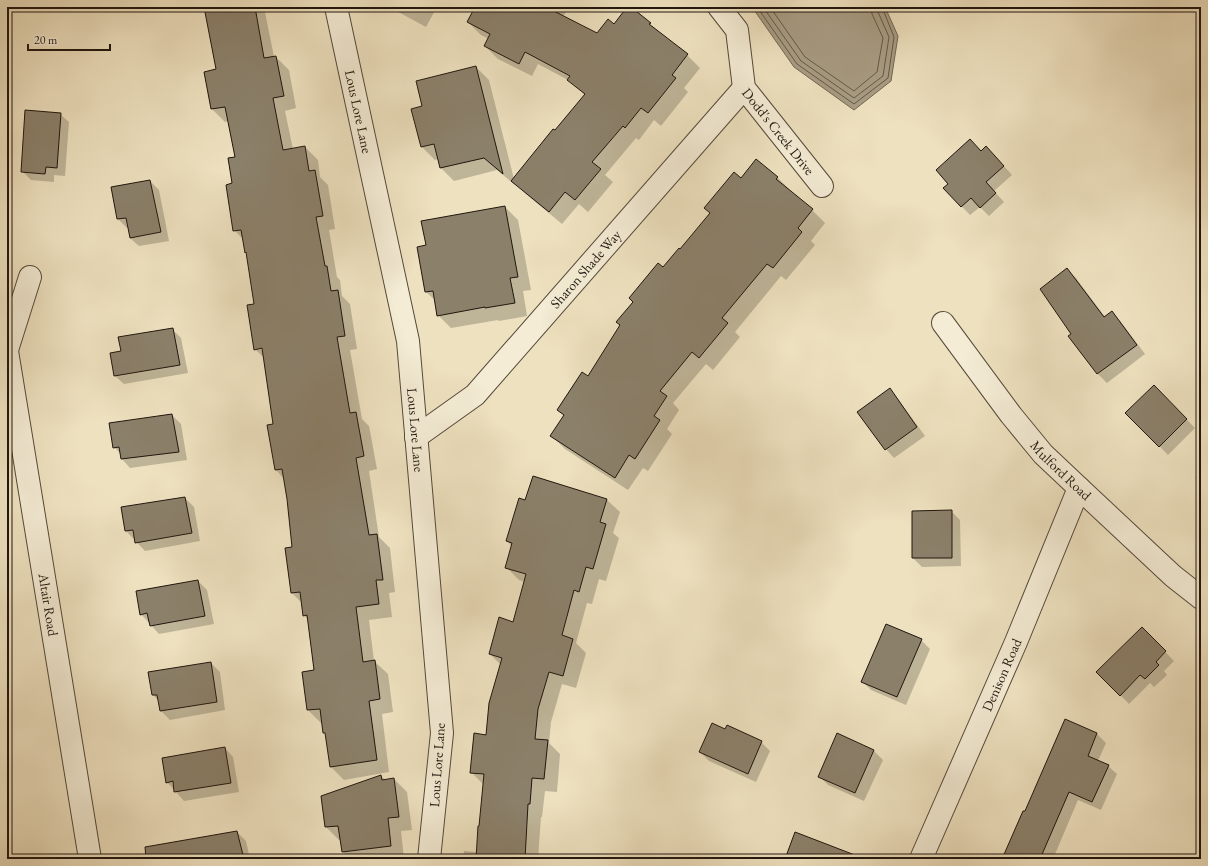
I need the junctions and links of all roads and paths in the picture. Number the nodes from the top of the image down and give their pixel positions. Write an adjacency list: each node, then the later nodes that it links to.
1 (336, 7): 8 (street, Lous Lore Lane)
2 (720, 7): 3 (street, Dodd's Creek Drive)
3 (744, 88): 4 (street, Dodd's Creek Drive); 8 (street, Sharon Shade Way)
4 (822, 186)
5 (30, 277): 7 (street, Altair Road)
6 (943, 323): 9 (street, Mulford Road)
7 (7, 350): 11 (street, Altair Road)
8 (416, 437): 12 (street, Lous Lore Lane)
9 (1079, 488): 10 (street, Mulford Road); 13 (street, Denison Road)
10 (1201, 598)
11 (90, 859)
12 (429, 859)
13 (921, 859)

